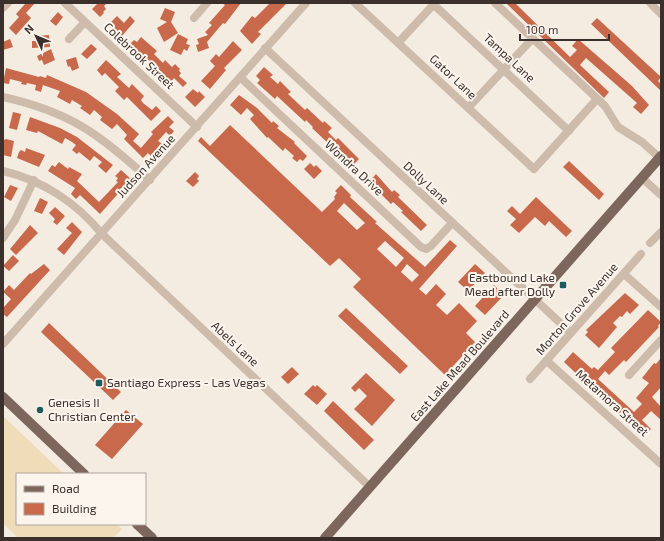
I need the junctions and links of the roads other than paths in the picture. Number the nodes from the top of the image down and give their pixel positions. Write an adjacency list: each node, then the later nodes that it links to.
1 (8, 3): 9 (street)
2 (65, 3): 12 (street, Colebrook Street)
3 (207, 3): 11 (street)
4 (306, 3): 16 (street, Judson Avenue)
5 (355, 3): 15 (street, Gator Lane)
6 (495, 3): 13 (street)
7 (650, 3): 10 (street)
8 (434, 4): 15 (street); 17 (street, Tampa Lane)
9 (3, 8)
10 (661, 14)
11 (194, 18)
12 (85, 22): 14 (street); 22 (street, Colebrook Street)
13 (533, 38): 17 (street); 20 (street)
14 (69, 39)
15 (398, 43): 21 (street, Gator Lane)
16 (265, 48): 18 (street, Judson Avenue); 30 (street, Dolly Lane)
17 (504, 70): 21 (street); 23 (street, Tampa Lane)
18 (240, 77): 22 (street, Judson Avenue); 30 (street, Wondra Drive)
19 (3, 97): 28 (street)
20 (597, 99): 23 (street); 24 (street)
21 (468, 108): 23 (street, Gator Lane)
22 (197, 127): 28 (street, Judson Avenue)
23 (569, 131)
24 (660, 157): 26 (main road, East Lake Mead Boulevard)
25 (3, 171): 27 (street, Abels Lane)
26 (642, 178): 29 (street); 37 (main road, East Lake Mead Boulevard)
27 (34, 180): 32 (street, Abels Lane); 33 (street)
28 (150, 180): 32 (street, Judson Avenue)
29 (661, 195)
30 (452, 223): 37 (street, Dolly Lane)
31 (661, 232): 34 (street)
32 (102, 234): 41 (street, Judson Avenue); 48 (street, Abels Lane)
33 (3, 238)
34 (650, 243)
35 (641, 254): 36 (street, Morton Grove Avenue)
36 (624, 274): 38 (street); 39 (street, Morton Grove Avenue)
37 (534, 300): 39 (street, Dolly Lane); 48 (main road, East Lake Mead Boulevard)
38 (661, 307)
39 (571, 333): 42 (street, Morton Grove Avenue)
40 (661, 340): 43 (street)
41 (3, 344)
42 (548, 361): 44 (street, Morton Grove Avenue); 46 (street, Metamora Street)
43 (629, 375)
44 (530, 379)
45 (3, 397): 47 (main road)
46 (661, 464)
47 (83, 473)
48 (370, 488): 51 (main road, East Lake Mead Boulevard)
49 (138, 525): 50 (main road)
50 (152, 538)
51 (325, 538)

